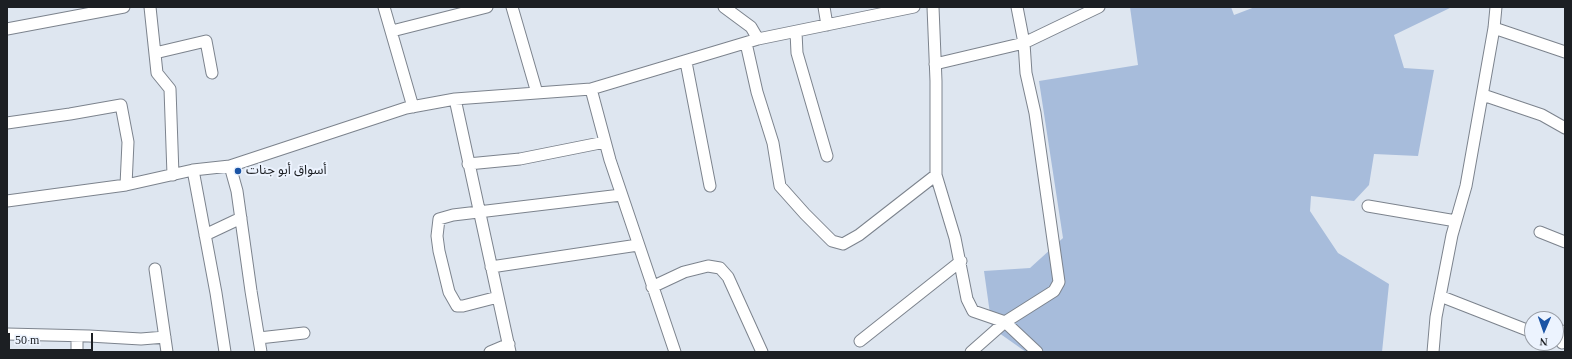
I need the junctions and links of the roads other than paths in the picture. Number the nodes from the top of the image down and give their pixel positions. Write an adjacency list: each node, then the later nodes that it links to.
1 (124, 7): 15 (street)
2 (150, 7): 21 (street)
3 (384, 7): 16 (street)
4 (487, 7): 16 (street)
5 (513, 7): 27 (street)
6 (724, 7): 18 (street)
7 (824, 7): 13 (street)
8 (914, 7): 13 (street)
9 (933, 7): 24 (street)
10 (1017, 7): 20 (street)
11 (1099, 7): 20 (street)
12 (1496, 7): 14 (street)
13 (828, 25): 17 (street)
14 (1494, 28): 22 (street); 28 (street)
15 (7, 29)
16 (392, 31): 30 (street)
17 (796, 32): 18 (street); 34 (street)
18 (758, 39): 19 (street)
19 (746, 43): 23 (street); 39 (street)
20 (1024, 43): 24 (street); 58 (street)
21 (155, 52): 25 (street); 38 (street)
22 (1565, 52)
23 (686, 62): 26 (street); 41 (street)
24 (935, 64): 39 (street)
25 (212, 73)
26 (591, 89): 27 (street); 33 (street)
27 (537, 93): 29 (street)
28 (1483, 94): 32 (street); 47 (street)
29 (454, 99): 30 (street); 35 (street)
30 (413, 107): 36 (street)
31 (7, 123): 40 (street)
32 (1565, 128)
33 (605, 142): 35 (street); 42 (street)
34 (827, 156)
35 (468, 164): 45 (street)
36 (230, 166): 37 (street); 46 (street)
37 (193, 170): 38 (street); 49 (street)
38 (173, 175): 40 (street)
39 (936, 175): 52 (street)
40 (126, 185): 43 (street)
41 (710, 186)
42 (621, 195): 45 (street); 51 (street)
43 (7, 202)
44 (1368, 206): 47 (street)
45 (478, 212): 53 (street); 57 (street)
46 (241, 218): 49 (street); 64 (street)
47 (1456, 221): 56 (street)
48 (1540, 232): 50 (street)
49 (205, 235): 69 (street)
50 (1565, 242)
51 (638, 245): 53 (street); 55 (street)
52 (961, 261): 58 (street); 65 (street)
53 (491, 267): 57 (street)
54 (155, 269): 63 (street)
55 (652, 286): 72 (street); 73 (street)
56 (1440, 296): 59 (street); 76 (street)
57 (498, 297): 66 (street)
58 (1005, 322): 74 (street); 75 (street)
59 (1524, 329)
60 (304, 333): 64 (street)
61 (7, 334): 62 (street)
62 (77, 336): 63 (street); 67 (street)
63 (165, 337): 68 (street)
64 (259, 338): 70 (street)
65 (860, 341)
66 (509, 348): 71 (street)
67 (77, 352)
68 (167, 352)
69 (225, 352)
70 (262, 352)
71 (490, 352)
72 (675, 352)
73 (762, 352)
74 (971, 352)
75 (1037, 352)
76 (1433, 352)

